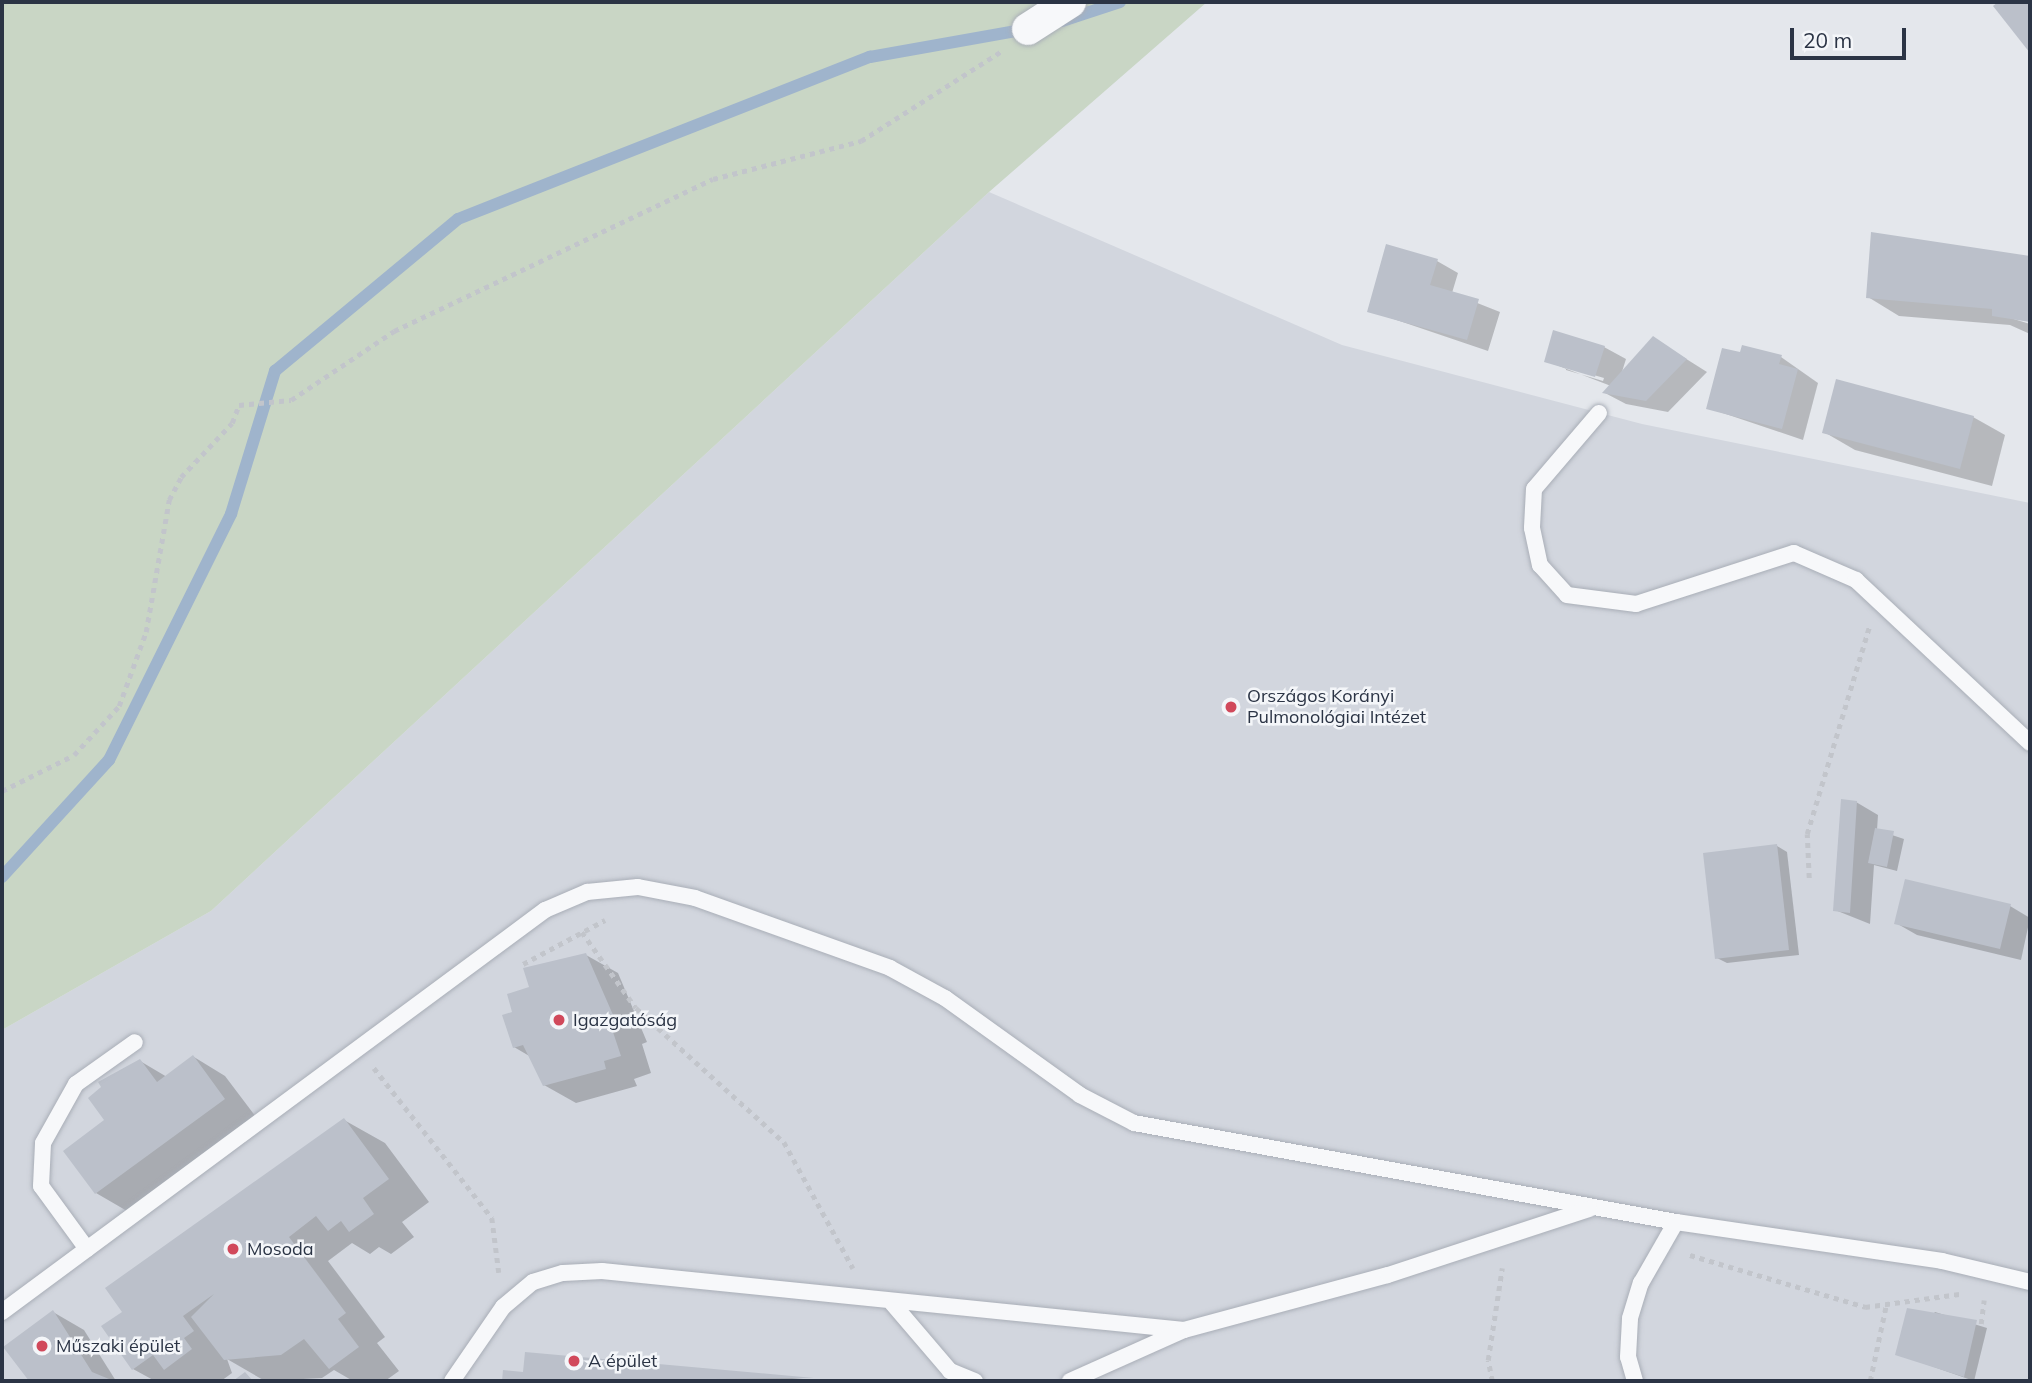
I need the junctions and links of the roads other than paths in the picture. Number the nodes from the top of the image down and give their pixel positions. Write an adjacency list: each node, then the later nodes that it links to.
1 (1070, 2): 2 (street)
2 (1028, 29)
3 (1599, 413): 4 (lane)
4 (2030, 743)
5 (135, 1042): 8 (lane)
6 (1591, 1208): 7 (lane); 8 (lane); 12 (lane)
7 (1676, 1222): 9 (lane); 16 (lane)
8 (87, 1250): 11 (lane)
9 (2030, 1282)
10 (891, 1303): 12 (lane); 13 (lane); 14 (lane)
11 (2, 1312)
12 (1184, 1330): 15 (lane)
13 (452, 1381)
14 (975, 1381)
15 (1070, 1381)
16 (1635, 1381)

